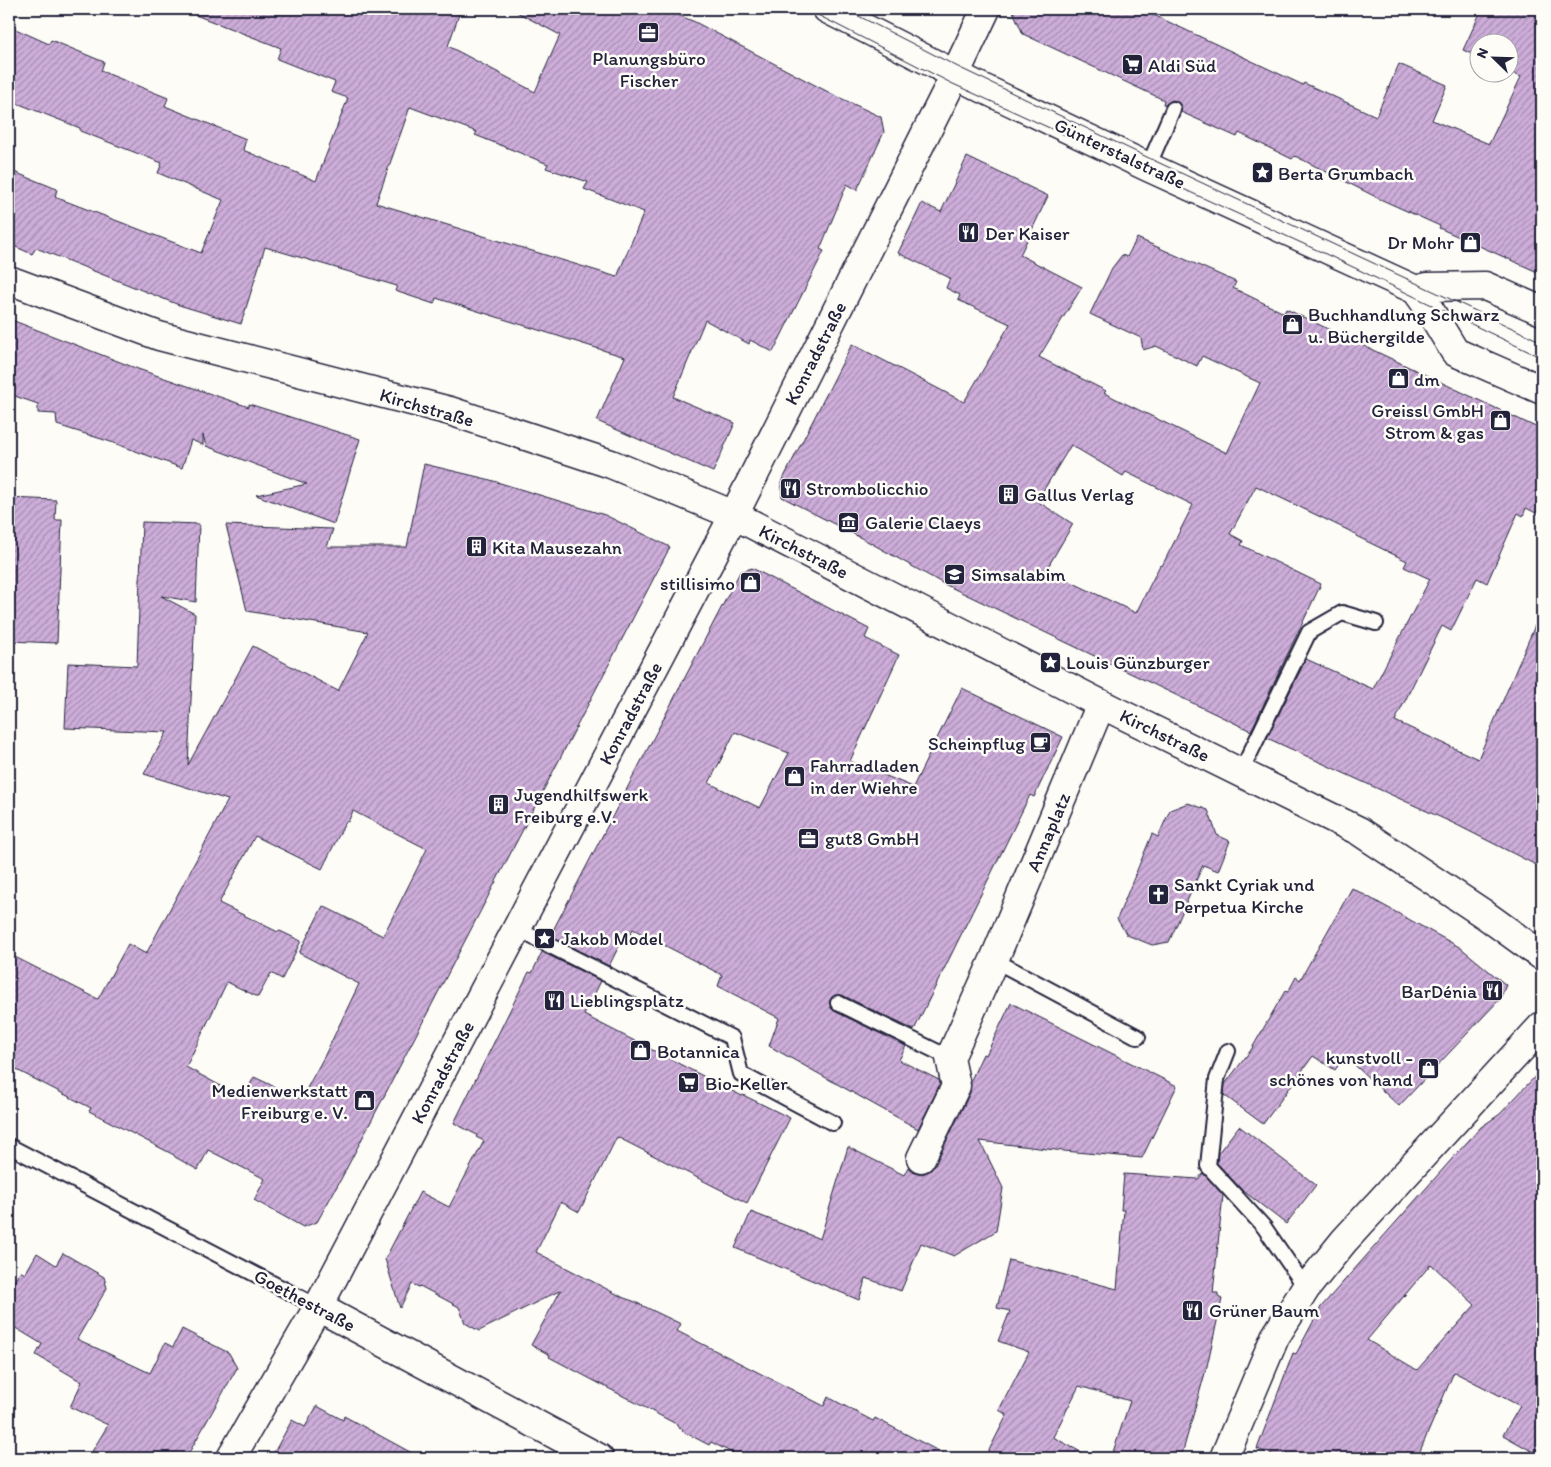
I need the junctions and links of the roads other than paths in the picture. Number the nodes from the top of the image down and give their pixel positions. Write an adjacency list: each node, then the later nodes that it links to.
1 (827, 9): 3 (street, Günterstalstraße)
2 (986, 9): 3 (street, Konradstraße)
3 (956, 70): 5 (street, Günterstalstraße); 10 (street, Konradstraße)
4 (1173, 108): 5 (lane)
5 (1148, 167): 7 (street, Günterstalstraße)
6 (9, 280): 10 (street, Kirchstraße)
7 (1416, 290): 8 (street); 9 (street)
8 (1542, 311)
9 (1542, 390)
10 (734, 515): 12 (street, Kirchstraße); 14 (street, Konradstraße)
11 (1376, 623): 13 (lane)
12 (1101, 704): 13 (street, Kirchstraße); 16 (street, Annaplatz)
13 (1241, 772): 15 (street, Kirchstraße)
14 (516, 929): 22 (lane); 26 (street, Konradstraße)
15 (1542, 956)
16 (994, 960): 19 (lane); 21 (street, Annaplatz)
17 (838, 1002): 21 (lane)
18 (1542, 1026): 25 (street)
19 (1138, 1037)
20 (1228, 1051): 25 (lane)
21 (950, 1058): 24 (street)
22 (833, 1123)
23 (9, 1146): 26 (lane, Goethestraße)
24 (921, 1158)
25 (1306, 1288): 29 (street)
26 (318, 1307): 27 (street, Konradstraße); 28 (street, Goethestraße)
27 (231, 1458)
28 (599, 1458)
29 (1224, 1458)

